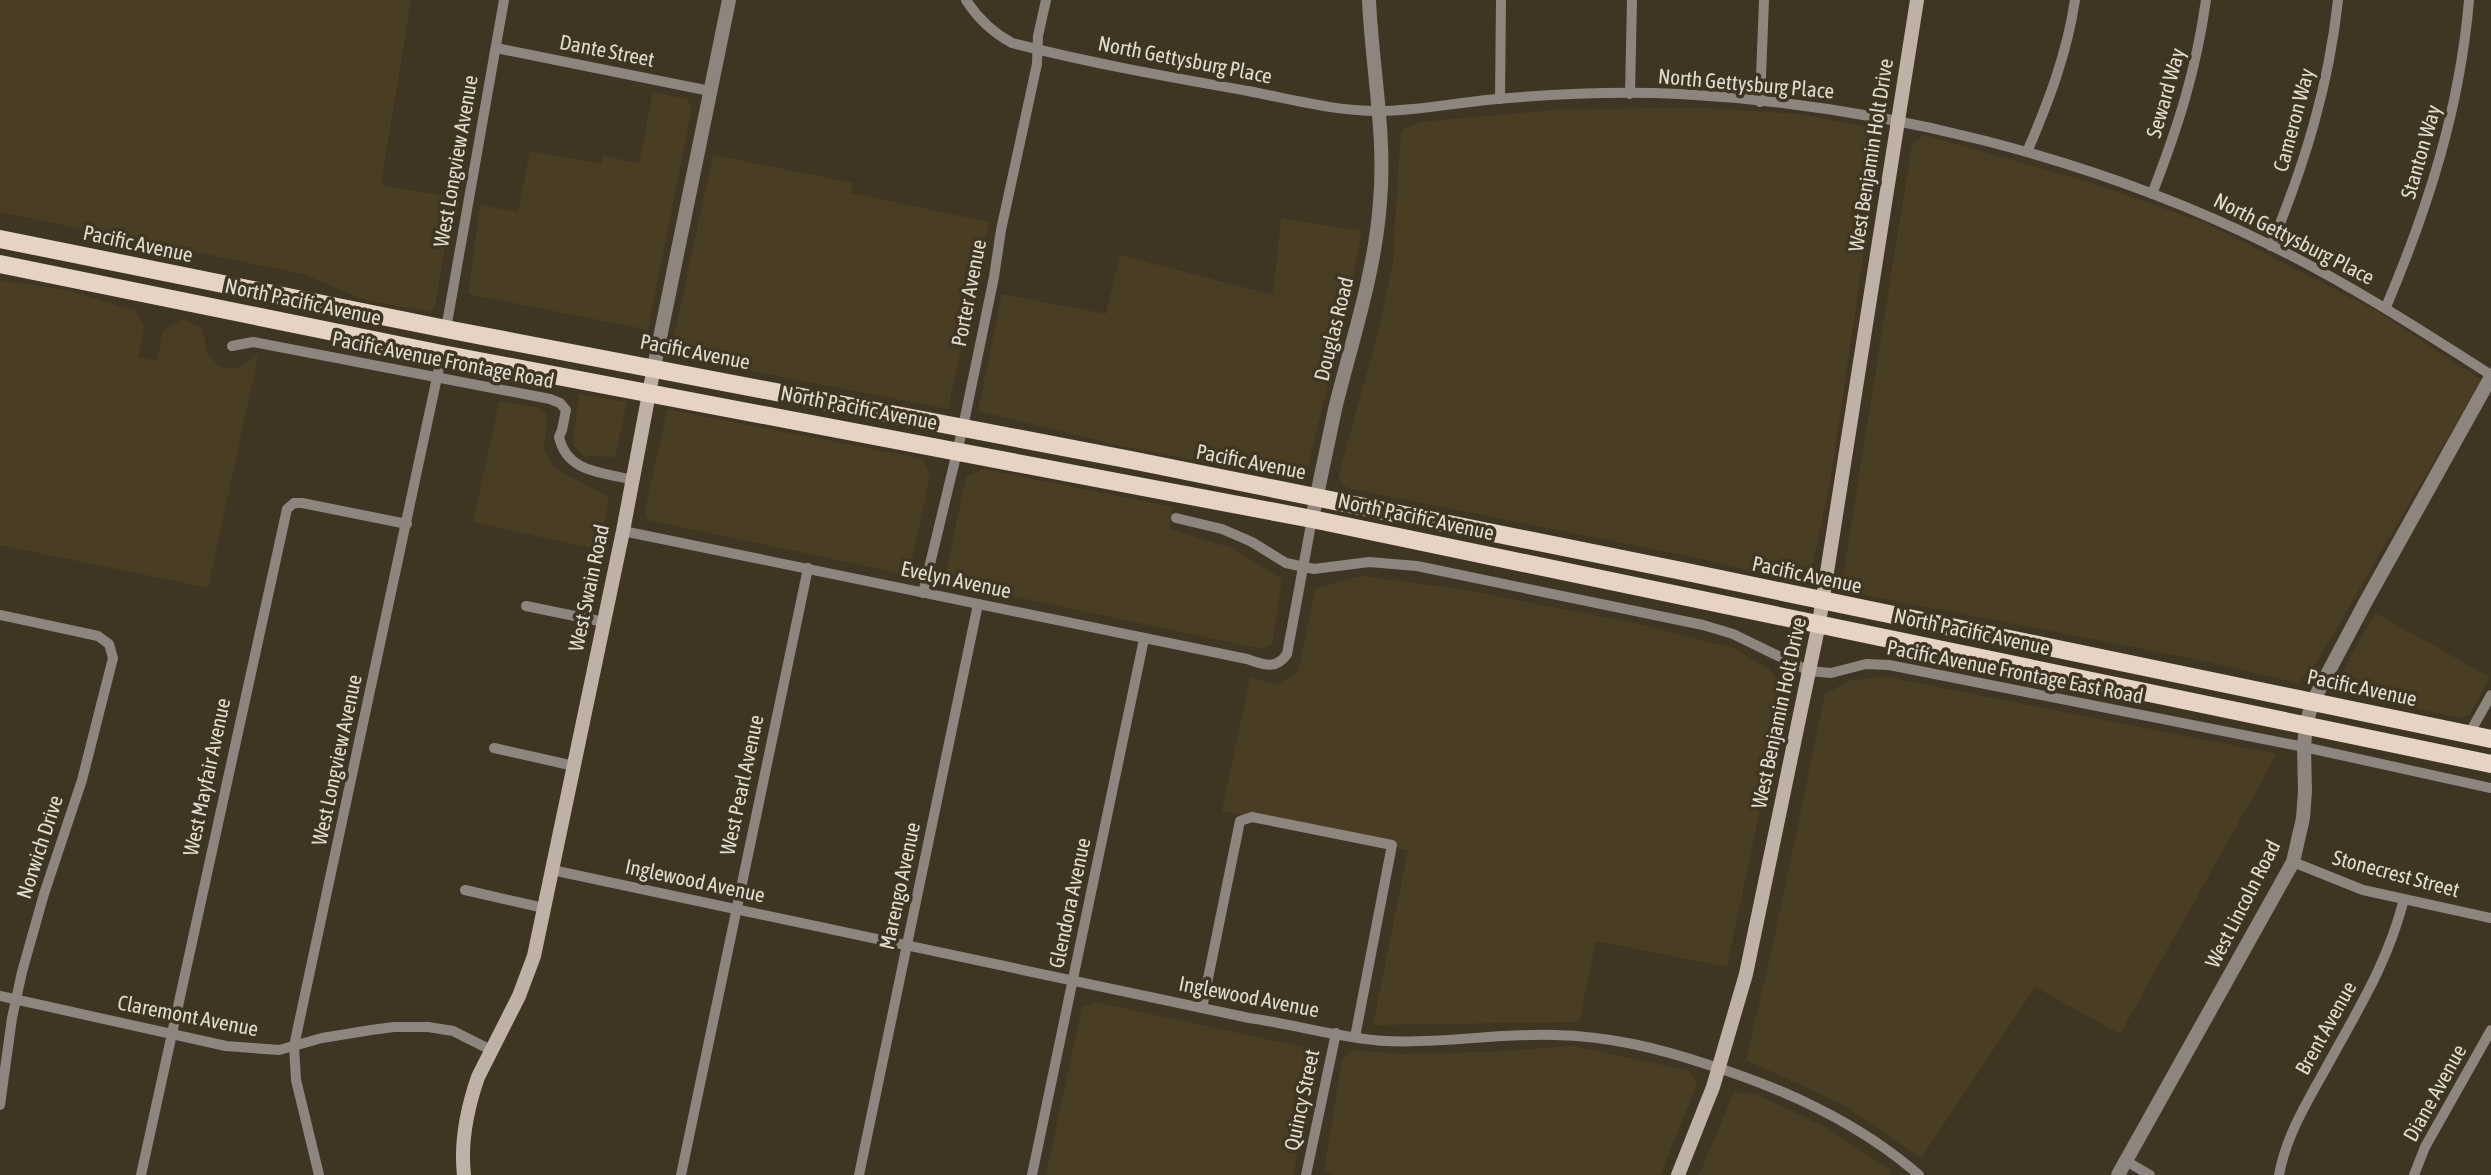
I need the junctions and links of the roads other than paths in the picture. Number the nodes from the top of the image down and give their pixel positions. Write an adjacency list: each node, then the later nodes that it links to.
1 (504, 0): 14 (street, West Longview Avenue)
2 (729, 0): 16 (street, West Swain Road)
3 (965, 0): 15 (street, North Gettysburg Place)
4 (1046, 0): 15 (street, Porter Avenue)
5 (1369, 0): 20 (street, Douglas Road)
6 (1501, 0): 18 (street)
7 (1632, 0): 17 (street)
8 (1764, 0): 19 (street)
9 (1917, 0): 21 (main road, West Benjamin Holt Drive)
10 (2075, 0): 22 (street)
11 (2206, 0): 23 (street, Seward Way)
12 (2338, 0): 25 (street, Cameron Way)
13 (2469, 0): 29 (street, Stanton Way)
14 (496, 48): 16 (street, Dante Street); 30 (street, West Longview Avenue)
15 (1038, 50): 20 (street, North Gettysburg Place); 39 (street, Porter Avenue)
16 (710, 91): 35 (street, West Swain Road)
17 (1630, 94): 18 (street, North Gettysburg Place); 19 (street, North Gettysburg Place)
18 (1500, 99): 20 (street, North Gettysburg Place)
19 (1760, 102): 21 (street, North Gettysburg Place)
20 (1377, 111): 42 (street, Douglas Road)
21 (1897, 121): 22 (street, North Gettysburg Place); 50 (main road, West Benjamin Holt Drive)
22 (2027, 152): 23 (street, North Gettysburg Place)
23 (2152, 194): 25 (street, North Gettysburg Place)
24 (0, 239): 27 (main road, Pacific Avenue)
25 (2271, 246): 29 (street, North Gettysburg Place)
26 (0, 264): 28 (main road, North Pacific Avenue)
27 (257, 291): 28 (main road); 30 (main road, Pacific Avenue)
28 (164, 297): 31 (main road, North Pacific Avenue)
29 (2386, 307): 36 (street, North Gettysburg Place)
30 (446, 329): 31 (main road); 32 (main road, Pacific Avenue)
31 (337, 332): 34 (main road, North Pacific Avenue)
32 (520, 342): 34 (main road); 35 (main road, Pacific Avenue)
33 (232, 346): 37 (street, Pacific Avenue Frontage Road)
34 (442, 354): 37 (street, West Longview Avenue); 38 (main road, North Pacific Avenue)
35 (654, 367): 38 (main road, West Swain Road); 39 (main road, Pacific Avenue)
36 (2491, 376): 60 (street, West Lincoln Road)
37 (439, 378): 41 (street, Pacific Avenue Frontage Road); 45 (street, West Longview Avenue)
38 (649, 392): 40 (main road, North Pacific Avenue); 41 (main road, West Swain Road)
39 (963, 427): 40 (street, Porter Avenue); 42 (main road, Pacific Avenue)
40 (956, 450): 44 (main road, North Pacific Avenue); 49 (street, Porter Avenue)
41 (633, 480): 46 (main road, West Swain Road)
42 (1317, 498): 44 (street, Douglas Road); 50 (main road, Pacific Avenue)
43 (1176, 518): 47 (street, Pacific Avenue Frontage East Road)
44 (1312, 519): 47 (street, Douglas Road); 55 (main road, North Pacific Avenue)
45 (407, 524): 83 (street, West Mayfair Avenue); 85 (street, West Longview Avenue)
46 (623, 531): 48 (street, Evelyn Avenue); 54 (main road, West Swain Road)
47 (1302, 566): 57 (street, Douglas Road); 58 (street, Pacific Avenue Frontage East Road)
48 (807, 568): 49 (street, Evelyn Avenue); 74 (street, West Pearl Avenue)
49 (923, 593): 51 (street, Evelyn Avenue)
50 (1823, 602): 55 (main road, West Benjamin Holt Drive); 60 (main road, Pacific Avenue)
51 (978, 604): 56 (street, Evelyn Avenue); 76 (street, Marengo Avenue)
52 (526, 606): 54 (street)
53 (0, 615): 79 (street, Norwich Drive)
54 (604, 622): 67 (main road, West Swain Road)
55 (1819, 623): 58 (main road, West Benjamin Holt Drive); 61 (main road, North Pacific Avenue)
56 (1144, 639): 57 (street, Evelyn Avenue); 77 (street, Glendora Avenue)
57 (1281, 662)
58 (1809, 671): 64 (street, Pacific Avenue Frontage East Road); 87 (main road, West Benjamin Holt Drive)
59 (2491, 695): 62 (street)
60 (2313, 701): 61 (street, West Lincoln Road); 62 (main road, Pacific Avenue)
61 (2306, 724): 64 (street, West Lincoln Road); 66 (main road, North Pacific Avenue)
62 (2469, 734): 63 (main road, Pacific Avenue)
63 (2491, 739)
64 (2304, 747): 68 (street, Pacific Avenue Frontage East Road); 69 (street, West Lincoln Road)
65 (494, 748): 67 (street)
66 (2491, 764)
67 (574, 766): 70 (main road, West Swain Road)
68 (2491, 788)
69 (2293, 862): 72 (street, Stonecrest Street); 89 (street, West Lincoln Road)
70 (552, 870): 73 (main road, West Swain Road); 74 (street, Inglewood Avenue)
71 (465, 890): 73 (street)
72 (2404, 899): 75 (street, Stonecrest Street); 101 (street, Brent Avenue)
73 (544, 908): 86 (main road, West Swain Road)
74 (737, 909): 76 (street, Inglewood Avenue); 93 (street, West Pearl Avenue)
75 (2491, 918)
76 (907, 945): 77 (street, Inglewood Avenue); 94 (street, Marengo Avenue)
77 (1073, 980): 80 (street, Inglewood Avenue); 95 (street, Glendora Avenue)
78 (0, 996): 79 (street, Claremont Avenue)
79 (16, 1000): 83 (street, Claremont Avenue); 88 (street, Norwich Drive)
80 (1202, 1008): 82 (street, Inglewood Avenue); 84 (street)
81 (2491, 1030): 102 (street, Diane Avenue)
82 (1336, 1033): 84 (street, Inglewood Avenue); 96 (street, Quincy Street)
83 (170, 1034): 85 (street, Claremont Avenue); 90 (street, West Mayfair Avenue)
84 (1354, 1037): 87 (street, Inglewood Avenue)
85 (295, 1046): 86 (street, Claremont Avenue); 91 (street, West Longview Avenue)
86 (491, 1050): 92 (main road, West Swain Road)
87 (1719, 1068): 97 (main road, West Benjamin Holt Drive); 98 (street, Inglewood Avenue)
88 (0, 1105)
89 (2126, 1161): 99 (street, West Lincoln Road); 100 (street)
90 (141, 1175)
91 (319, 1175)
92 (464, 1175)
93 (681, 1175)
94 (859, 1175)
95 (1031, 1175)
96 (1306, 1175)
97 (1678, 1175)
98 (1919, 1175)
99 (2118, 1175)
100 (2150, 1175)
101 (2279, 1175)
102 (2414, 1175)

